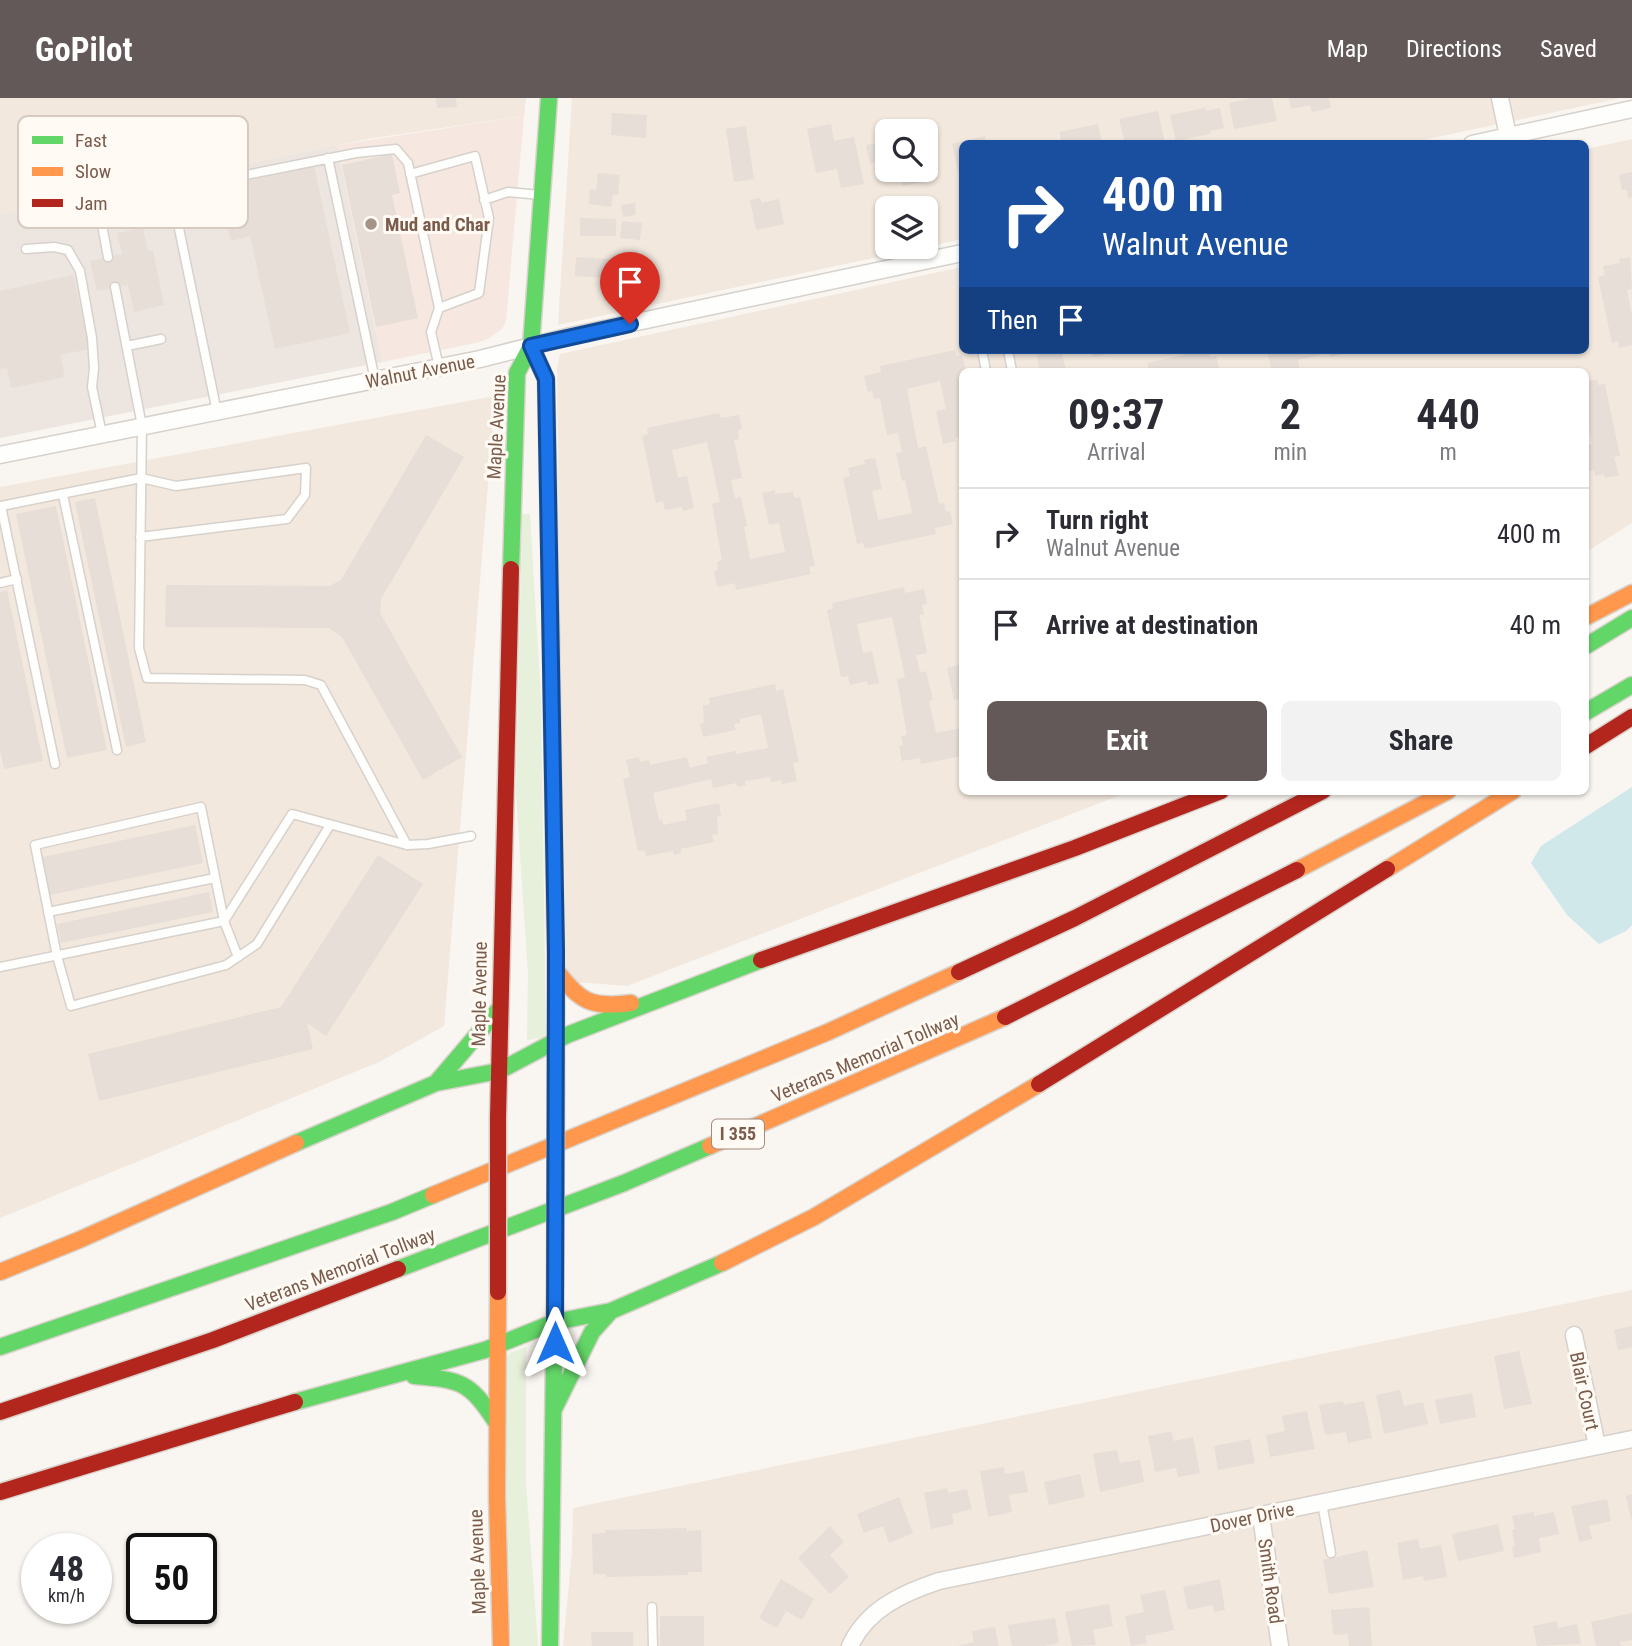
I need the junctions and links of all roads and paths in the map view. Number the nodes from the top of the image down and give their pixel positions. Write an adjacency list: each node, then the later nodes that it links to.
1 (549, 98): 9 (main road, Maple Avenue)
2 (1500, 98): 4 (street)
3 (1632, 109): 4 (street)
4 (1508, 136): 5 (street)
5 (1490, 140)
6 (328, 158): 7 (lane); 8 (lane); 22 (lane)
7 (248, 174)
8 (410, 174): 10 (lane); 17 (lane)
9 (541, 195): 10 (lane); 20 (main road, Maple Avenue)
10 (484, 200): 17 (lane)
11 (103, 228): 14 (lane)
12 (179, 228): 23 (lane)
13 (26, 249): 25 (lane)
14 (108, 257)
15 (959, 258): 20 (street, Walnut Avenue)
16 (115, 287): 19 (lane)
17 (439, 308): 21 (lane)
18 (161, 339): 19 (lane)
19 (127, 346): 24 (lane)
20 (531, 346): 21 (street, Walnut Avenue); 55 (main road, Maple Avenue); 57 (main road, Maple Avenue)
21 (439, 367): 22 (street, Walnut Avenue)
22 (375, 380): 23 (street, Walnut Avenue)
23 (217, 412): 24 (street, Walnut Avenue)
24 (142, 426): 25 (street, Walnut Avenue); 27 (lane)
25 (102, 434): 26 (street, Walnut Avenue)
26 (1, 452)
27 (141, 478): 28 (lane); 29 (lane); 29 (lane)
28 (63, 495): 30 (lane); 40 (lane)
29 (140, 537): 48 (lane)
30 (17, 579): 31 (lane); 41 (lane)
31 (0, 583)
32 (1632, 593): 33 (main road)
33 (1589, 615)
34 (1632, 618): 35 (main road)
35 (1589, 644)
36 (1632, 685): 37 (main road)
37 (1589, 710)
38 (1632, 717): 39 (main road)
39 (1589, 744)
40 (117, 750)
41 (55, 764)
42 (1211, 795): 56 (main road)
43 (1315, 795): 66 (main road, Veterans Memorial Tollway)
44 (1440, 795): 69 (main road, Veterans Memorial Tollway / I 355)
45 (1507, 795): 62 (main road)
46 (330, 825): 48 (lane); 51 (lane); 53 (lane)
47 (471, 836): 48 (lane)
48 (407, 845)
49 (215, 878): 50 (lane); 50 (lane); 51 (lane)
50 (48, 912): 52 (lane)
51 (224, 920): 52 (lane); 53 (lane)
52 (57, 956): 53 (lane); 54 (lane)
53 (238, 957)
54 (0, 967)
55 (556, 970): 56 (main road); 58 (main road, Maple Avenue)
56 (658, 999): 58 (main road)
57 (499, 1007): 59 (main road, Maple Avenue); 60 (main road)
58 (556, 1041): 59 (main road); 63 (main road, Maple Avenue, bridge)
59 (499, 1071): 60 (main road); 65 (main road, Maple Avenue, bridge)
60 (436, 1083): 61 (main road)
61 (0, 1272)
62 (611, 1311): 63 (main road); 68 (main road)
63 (555, 1322): 65 (main road); 68 (main road, Maple Avenue)
64 (1574, 1335): 72 (street, Blair Court)
65 (498, 1344): 67 (main road); 70 (main road, Maple Avenue)
66 (0, 1347)
67 (400, 1374): 70 (main road); 73 (main road)
68 (554, 1409): 79 (main road, Maple Avenue)
69 (0, 1412)
70 (496, 1422): 78 (main road, Maple Avenue)
71 (1632, 1439): 72 (street, Dover Drive)
72 (1597, 1446): 74 (street, Dover Drive)
73 (0, 1492)
74 (1322, 1503): 75 (street, Dover Drive); 76 (lane)
75 (1261, 1516): 81 (street, Dover Drive); 82 (street, Smith Road)
76 (1331, 1553)
77 (652, 1607): 80 (lane)
78 (501, 1646)
79 (551, 1646)
80 (653, 1646)
81 (850, 1646)
82 (1280, 1646)

